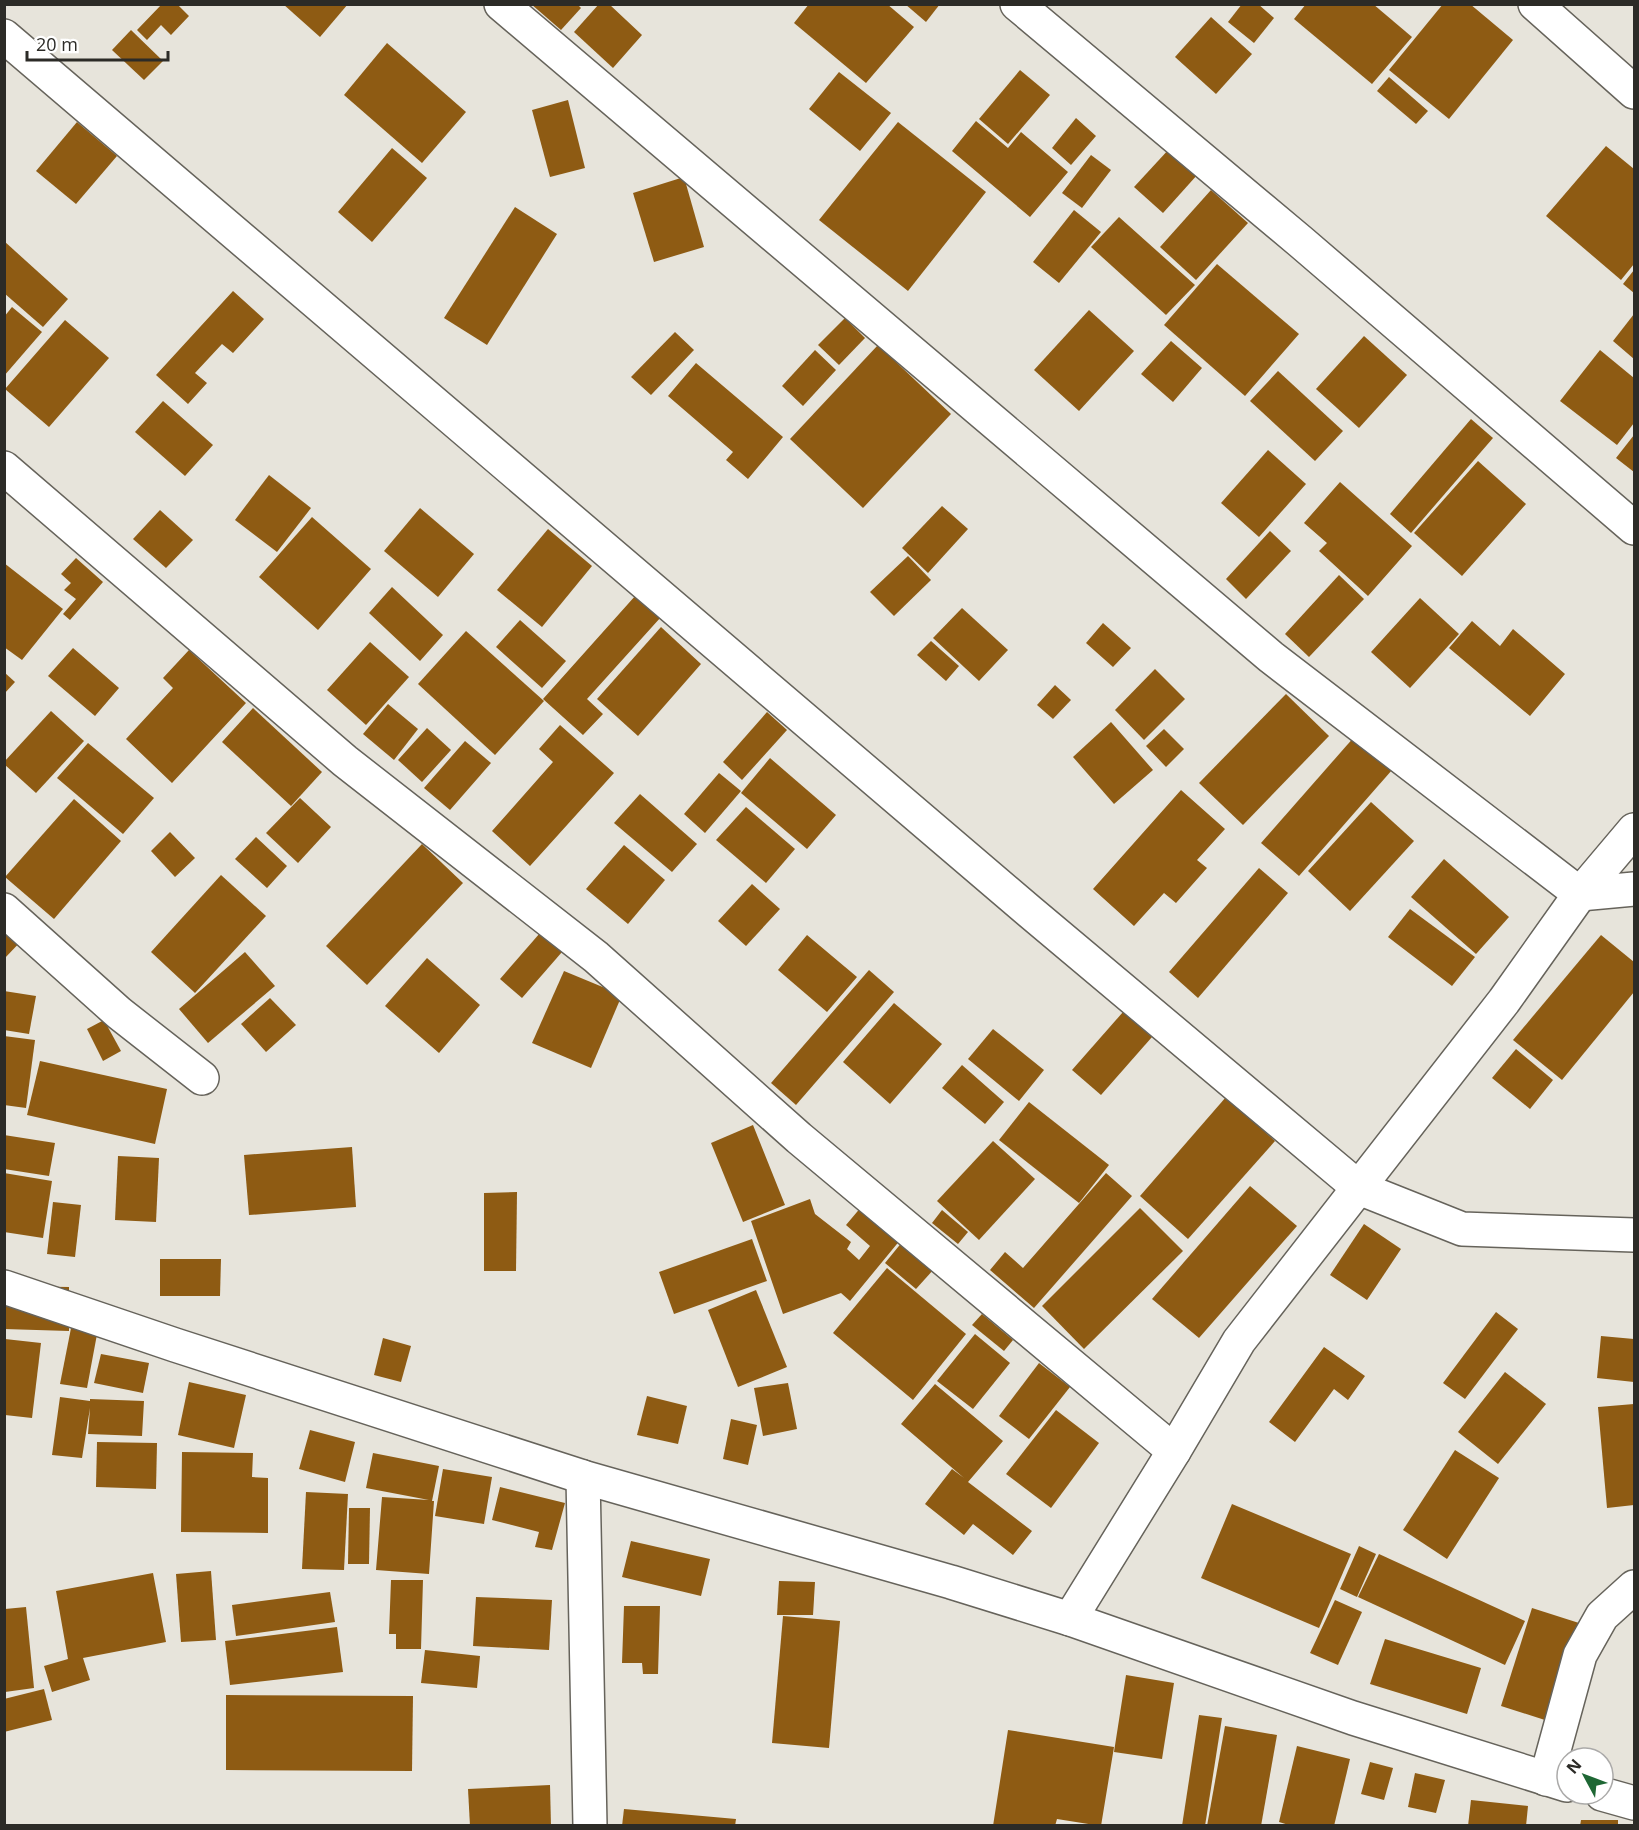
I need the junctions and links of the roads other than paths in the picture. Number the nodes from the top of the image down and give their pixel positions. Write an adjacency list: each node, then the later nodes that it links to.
1 (501, 4): 10 (street)
2 (1017, 4): 7 (street)
3 (1535, 4): 5 (street)
4 (4, 36): 13 (street)
5 (1635, 92)
6 (4, 468): 16 (street)
7 (1635, 528)
8 (1635, 830): 10 (street)
9 (1635, 889): 10 (street)
10 (1580, 894): 13 (street)
11 (4, 910): 12 (street)
12 (202, 1078)
13 (1359, 1188): 14 (street); 16 (street)
14 (1635, 1234)
15 (4, 1287): 17 (street)
16 (1174, 1451): 19 (street)
17 (583, 1477): 19 (street); 24 (street)
18 (1635, 1587): 20 (street)
19 (1070, 1619): 21 (street)
20 (1563, 1746)
21 (1555, 1782)
22 (1615, 1798): 23 (street)
23 (1635, 1803)
24 (590, 1826)

